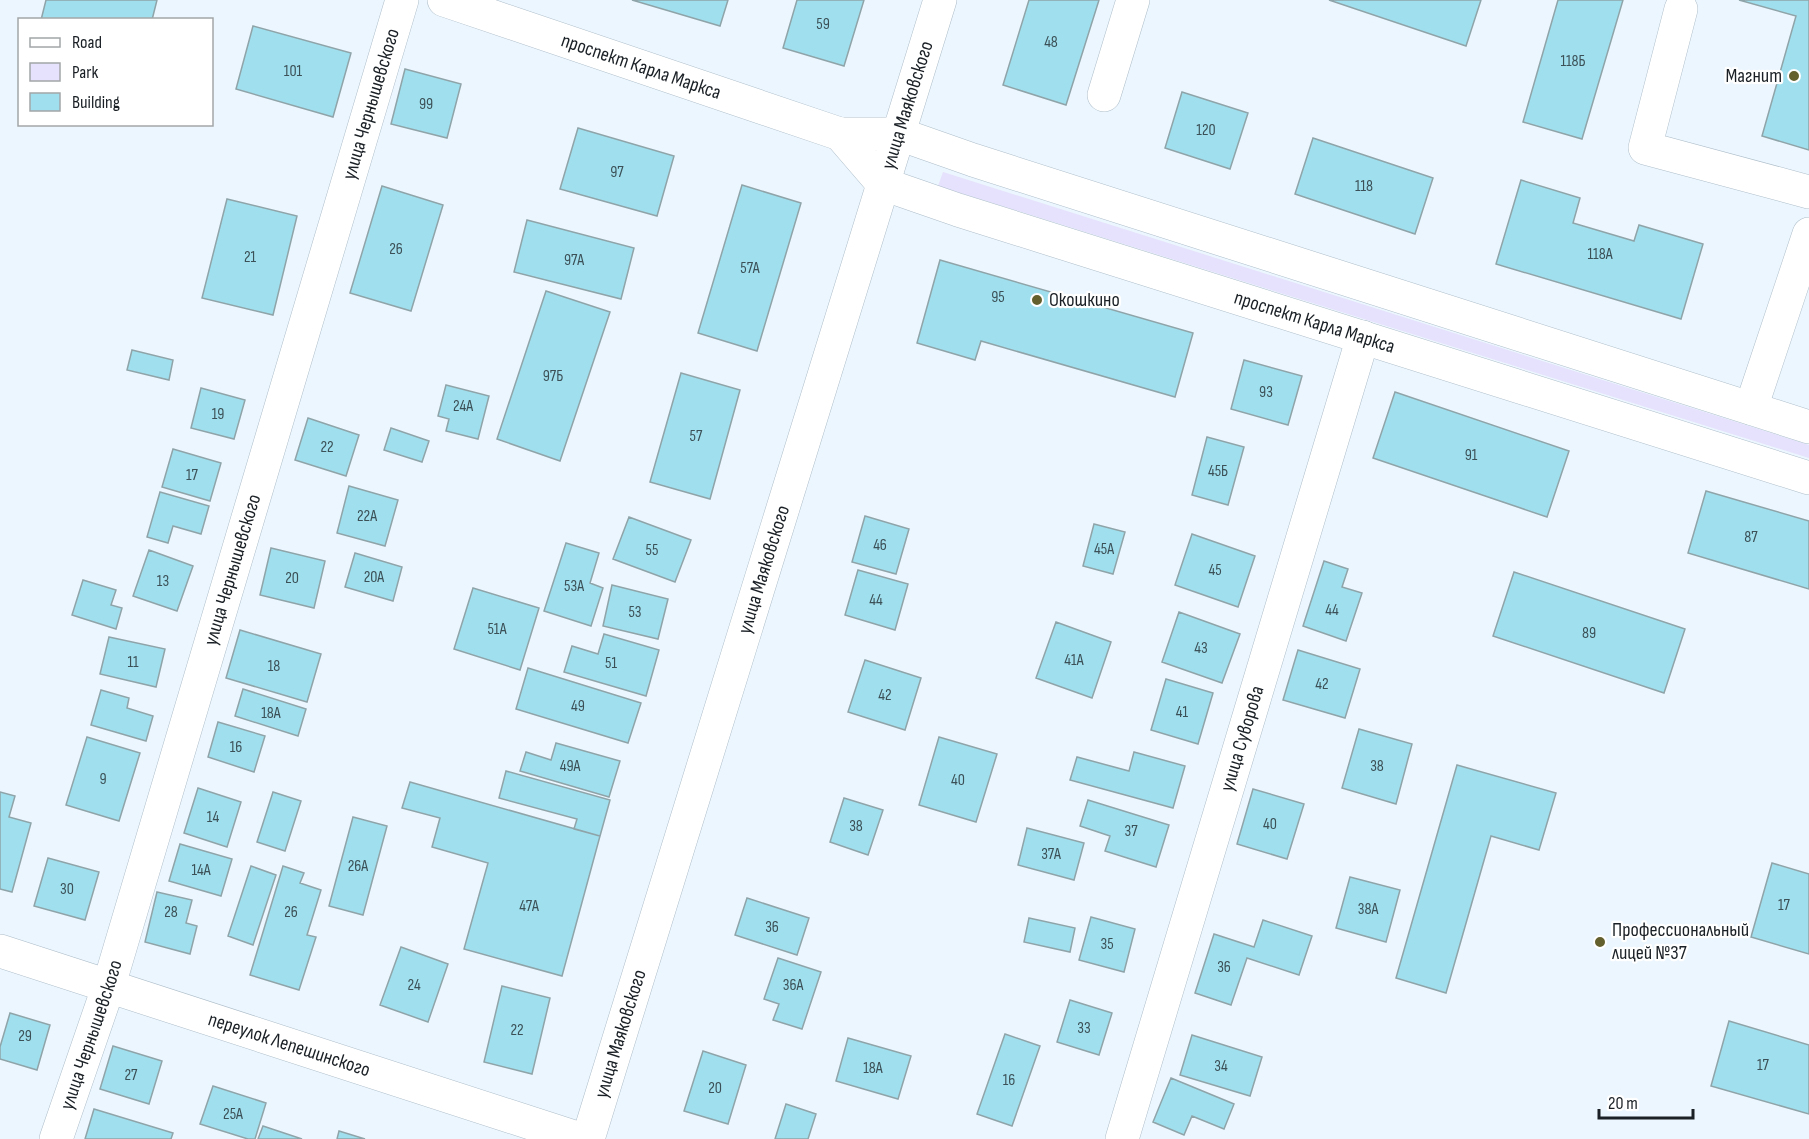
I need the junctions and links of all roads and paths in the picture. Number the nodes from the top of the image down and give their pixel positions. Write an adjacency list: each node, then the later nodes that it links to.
1 (402, 0): 17 (main road, улица Чернышевского)
2 (444, 0): 7 (main road, проспект Карла Маркса)
3 (940, 0): 8 (main road, улица Маяковского)
4 (1134, 0): 6 (main road)
5 (1681, 9): 10 (main road)
6 (1104, 95)
7 (840, 134): 8 (main road, проспект Карла Маркса); 9 (main road)
8 (899, 134): 9 (main road, улица Маяковского); 13 (main road, проспект Карла Маркса)
9 (883, 184): 12 (main road, проспект Карла Маркса); 20 (main road, улица Маяковского)
10 (1809, 192)
11 (1809, 234): 13 (main road)
12 (1363, 337): 15 (main road, проспект Карла Маркса); 21 (main road, улица Суворова)
13 (1751, 408): 14 (main road, проспект Карла Маркса)
14 (1809, 427)
15 (1809, 478)
16 (0, 951): 17 (main road, переулок Лепешинского)
17 (109, 985): 18 (main road, улица Чернышевского); 19 (main road, переулок Лепешинского)
18 (56, 1139)
19 (580, 1139)
20 (588, 1139)
21 (1122, 1139)

